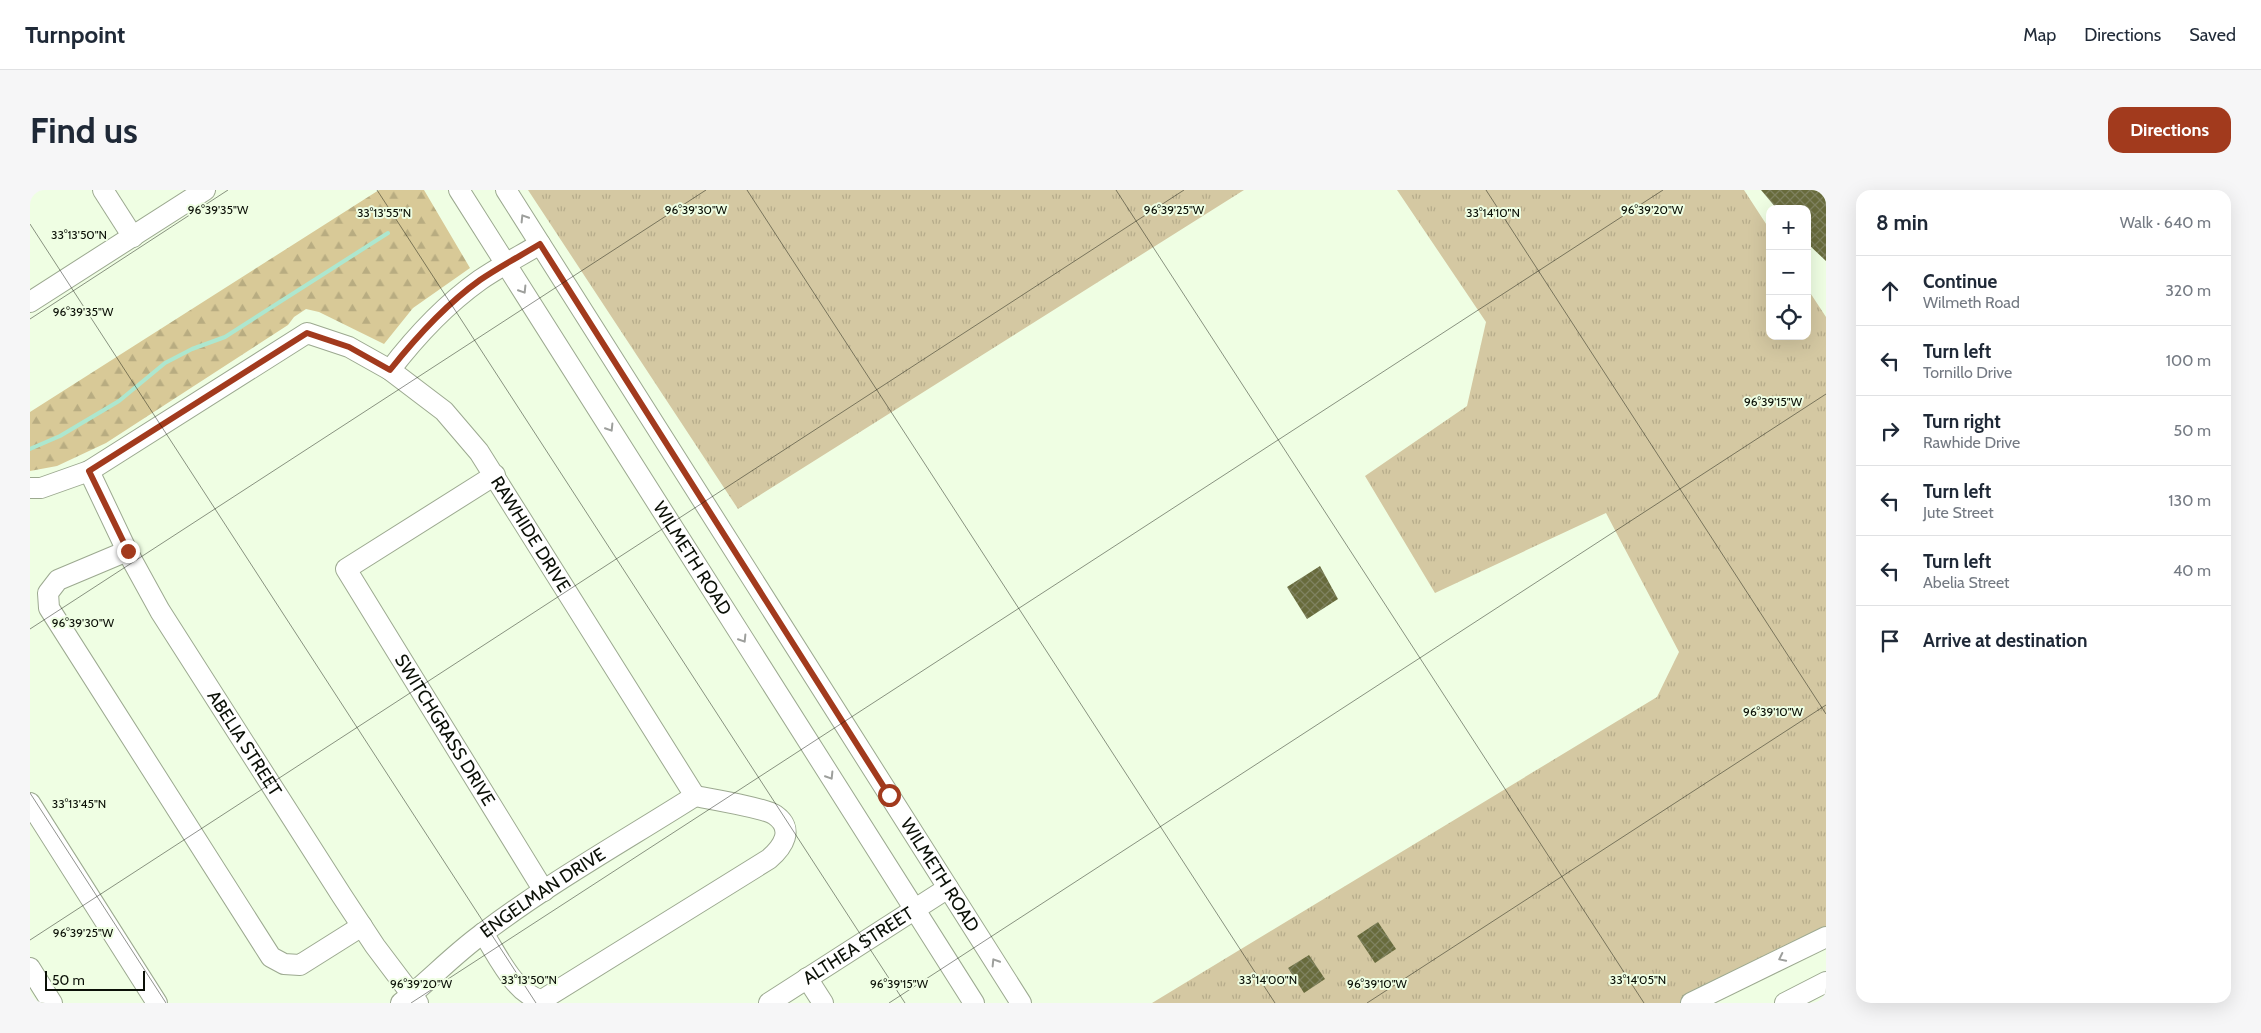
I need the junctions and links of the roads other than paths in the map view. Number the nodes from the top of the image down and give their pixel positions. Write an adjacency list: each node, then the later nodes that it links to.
1 (103, 190): 5 (street)
2 (205, 190): 5 (street)
3 (459, 190): 7 (street, WILMETH ROAD)
4 (506, 190): 6 (street, WILMETH ROAD, one-way to 4)
5 (133, 237): 8 (street)
6 (540, 244): 7 (street); 16 (street, WILMETH ROAD)
7 (506, 264): 9 (street); 18 (street, WILMETH ROAD, one-way to 18)
8 (30, 302)
9 (390, 370): 10 (street, RAWHIDE DRIVE); 11 (street, RAWHIDE DRIVE)
10 (89, 471): 12 (street); 13 (street, ABELIA STREET)
11 (495, 475): 14 (street, RAWHIDE DRIVE); 17 (street, SWITCHGRASS DRIVE)
12 (30, 488)
13 (128, 551): 19 (street, ABELIA STREET); 19 (street)
14 (695, 796): 17 (street, ENGELMAN DRIVE); 20 (street)
15 (30, 803): 27 (street)
16 (948, 888): 18 (street, ALTHEA STREET); 31 (street, WILMETH ROAD, one-way to 16)
17 (544, 890): 20 (street, ENGELMAN DRIVE)
18 (914, 909): 23 (street, ALTHEA STREET); 30 (street, WILMETH ROAD)
19 (362, 926): 25 (street, ABELIA STREET)
20 (483, 933): 25 (street, ENGELMAN DRIVE)
21 (1826, 937): 32 (street, one-way to 32)
22 (30, 968): 26 (street)
23 (807, 978): 28 (street, ALTHEA STREET); 29 (street)
24 (1826, 982): 33 (street)
25 (410, 1000)
26 (52, 1003)
27 (157, 1003)
28 (769, 1003)
29 (823, 1003)
30 (974, 1003)
31 (1021, 1003)
32 (1691, 1003)
33 (1785, 1003)

